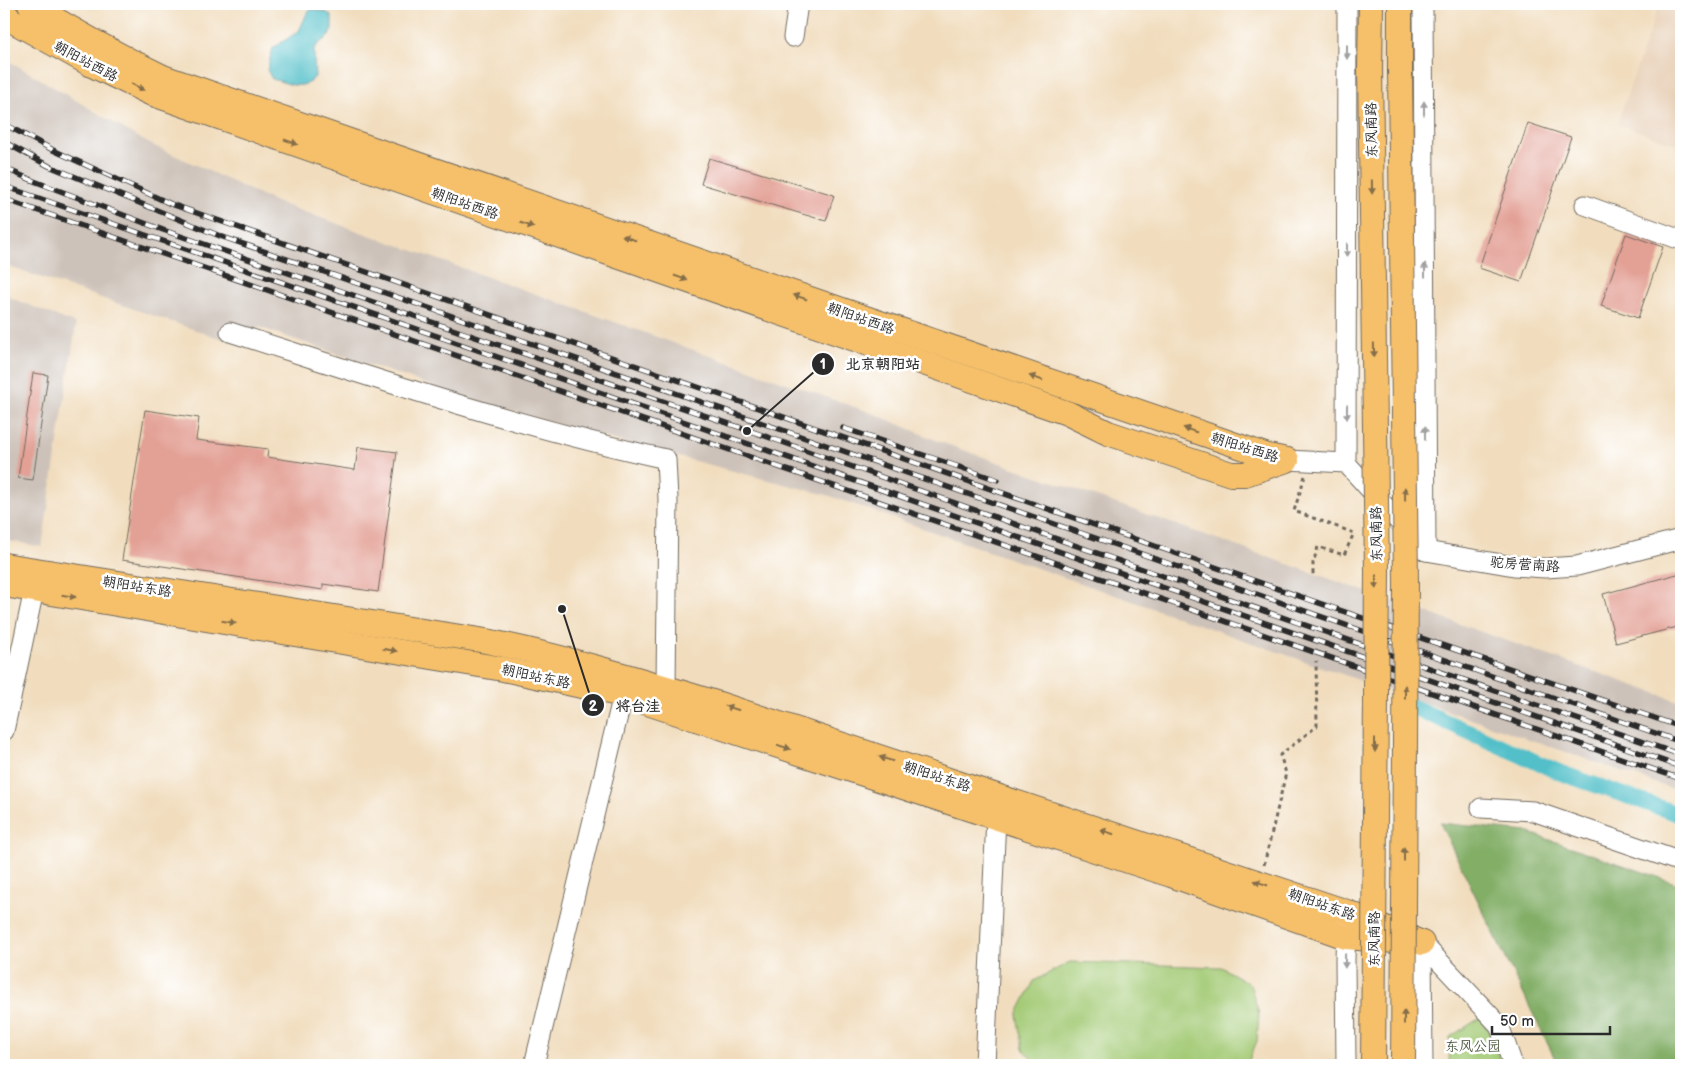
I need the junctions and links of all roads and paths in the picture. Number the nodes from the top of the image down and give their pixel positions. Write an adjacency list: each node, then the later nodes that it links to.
1 (30, 4): 12 (main road, 朝阳站西路, one-way to 1)
2 (798, 4): 8 (street)
3 (1347, 4): 13 (street, one-way to 13)
4 (1371, 4): 34 (main road, 东风南路, one-way to 34, bridge)
5 (1400, 4): 35 (main road, 东风南路, one-way to 5, bridge)
6 (1423, 4): 15 (street, one-way to 6)
7 (4, 13): 12 (main road, 朝阳站西路, one-way to 12)
8 (793, 36)
9 (1584, 204): 10 (street)
10 (1681, 240)
11 (230, 332): 21 (street)
12 (1298, 461): 13 (street); 17 (path)
13 (1346, 463): 15 (street)
14 (1681, 539): 15 (street, 驼房营南路)
15 (1426, 551)
16 (4, 565): 21 (main road, 朝阳站东路)
17 (1314, 578)
18 (4, 585): 19 (main road, 朝阳站东路)
19 (34, 590): 22 (main road, 朝阳站东路, one-way to 22); 23 (street)
20 (1316, 661): 27 (path)
21 (666, 687): 27 (main road, 朝阳站东路, one-way to 21)
22 (623, 695): 25 (main road, 朝阳站东路, one-way to 25); 31 (street)
23 (4, 731)
24 (1481, 808): 26 (street)
25 (996, 817): 29 (main road, 朝阳站东路); 32 (street)
26 (1681, 862)
27 (1260, 883): 28 (main road, 朝阳站东路, one-way to 27)
28 (1347, 912): 29 (street); 30 (main road, 朝阳站东路)
29 (1346, 937): 30 (main road, 朝阳站东路); 33 (street, one-way to 33)
30 (1422, 943): 36 (street); 37 (street)
31 (534, 1065)
32 (985, 1065)
33 (1346, 1065)
34 (1373, 1065)
35 (1403, 1065)
36 (1423, 1065)
37 (1513, 1065)

